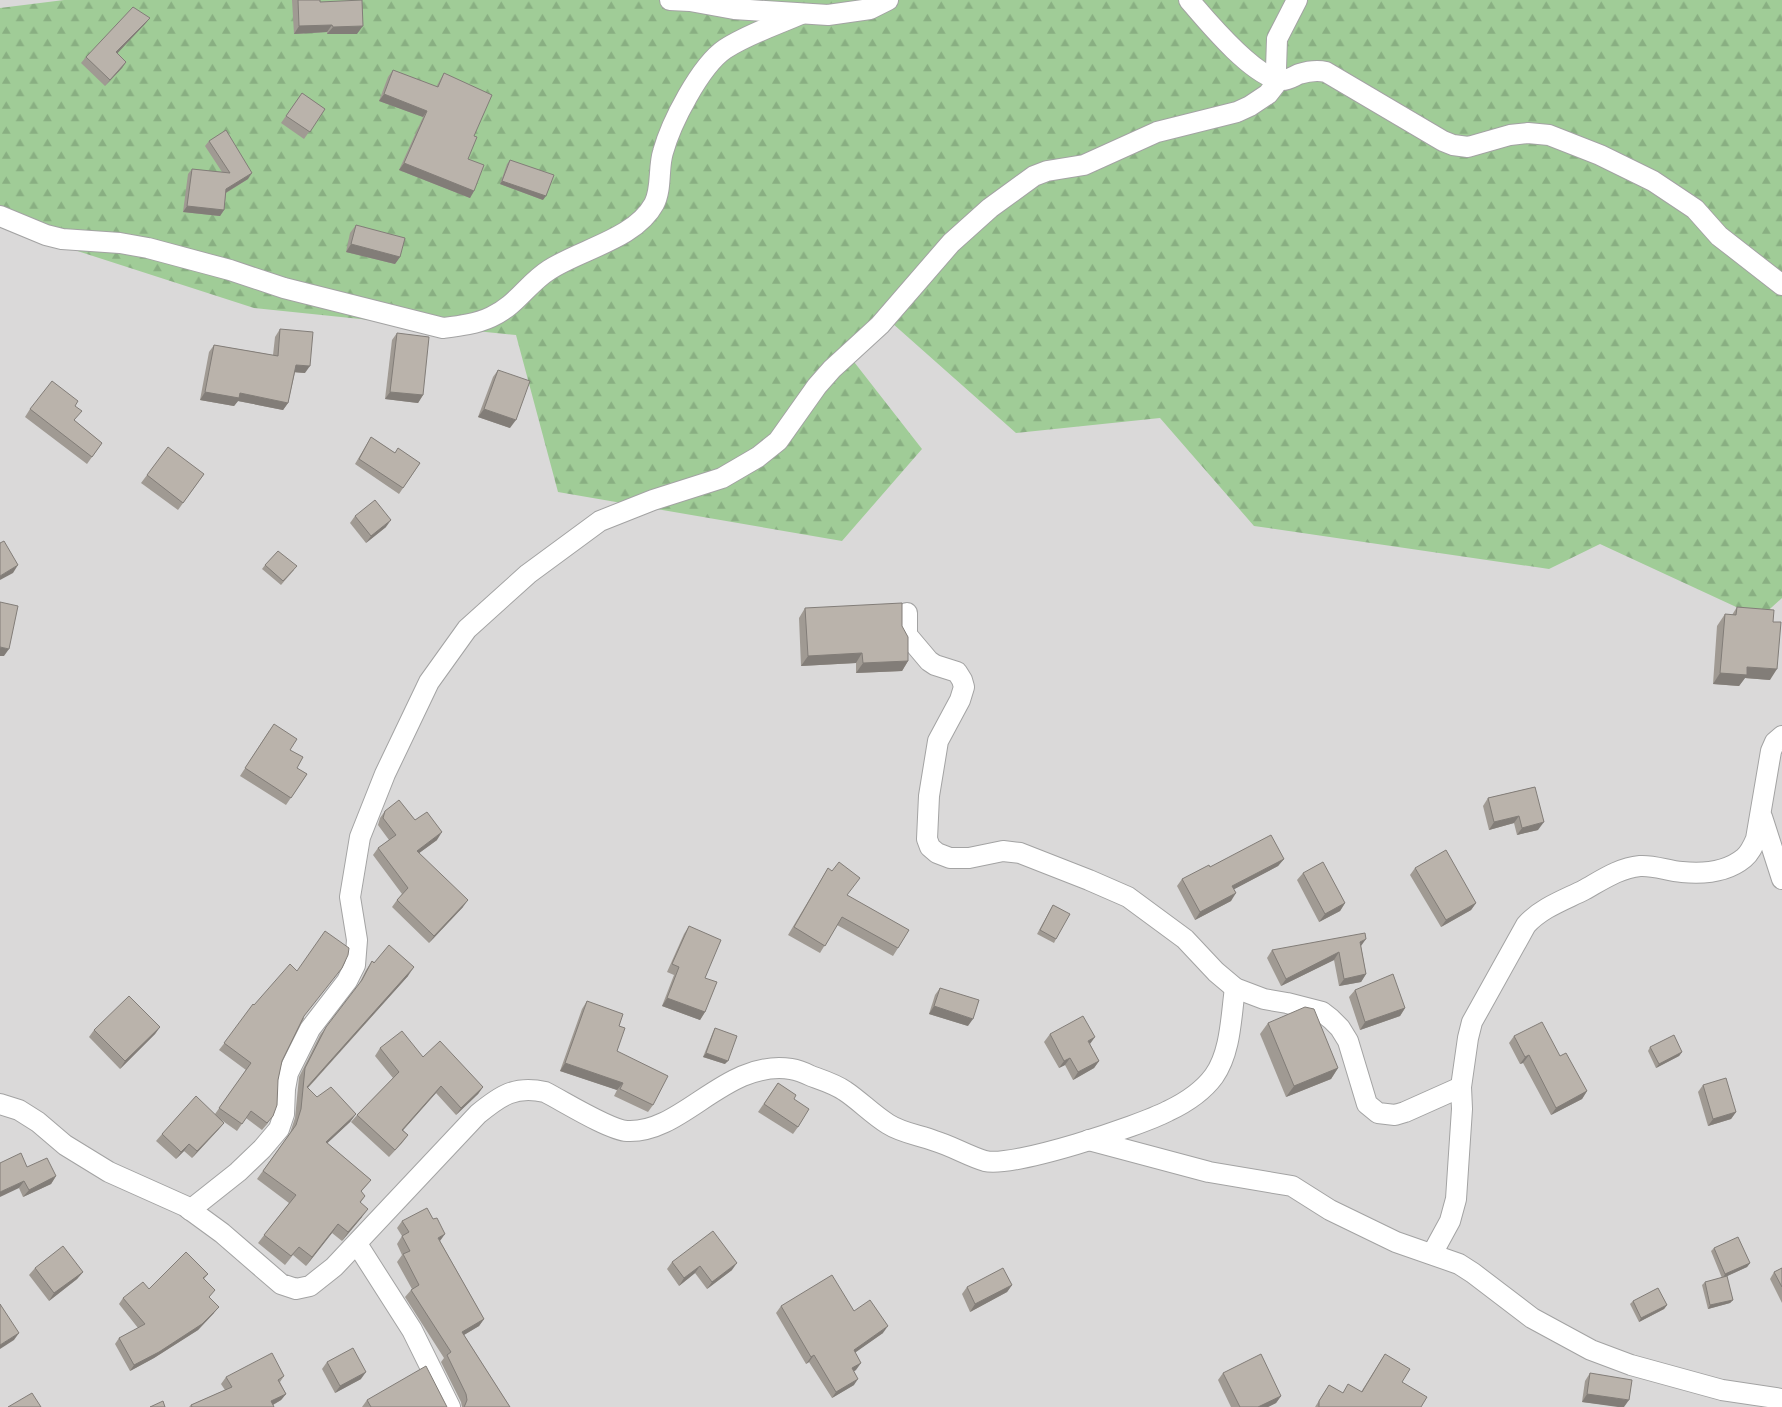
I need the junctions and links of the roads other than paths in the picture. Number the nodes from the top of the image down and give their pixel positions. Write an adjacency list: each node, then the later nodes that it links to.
1 (670, 0): 5 (street)
2 (888, 0): 5 (street)
3 (1189, 0): 6 (street)
4 (1297, 0): 6 (street)
5 (801, 14): 7 (street)
6 (1277, 79): 8 (street); 17 (street)
7 (0, 216)
8 (1782, 285)
9 (907, 614): 13 (street)
10 (1782, 736): 11 (street)
11 (1761, 815): 12 (street); 14 (street)
12 (1782, 879)
13 (1235, 988): 14 (street); 16 (street)
14 (1461, 1087): 19 (street)
15 (0, 1104): 17 (street)
16 (1089, 1140): 18 (street); 19 (street)
17 (190, 1210): 18 (street)
18 (357, 1244): 21 (street)
19 (1432, 1254): 20 (street)
20 (1782, 1399)
21 (450, 1407)

